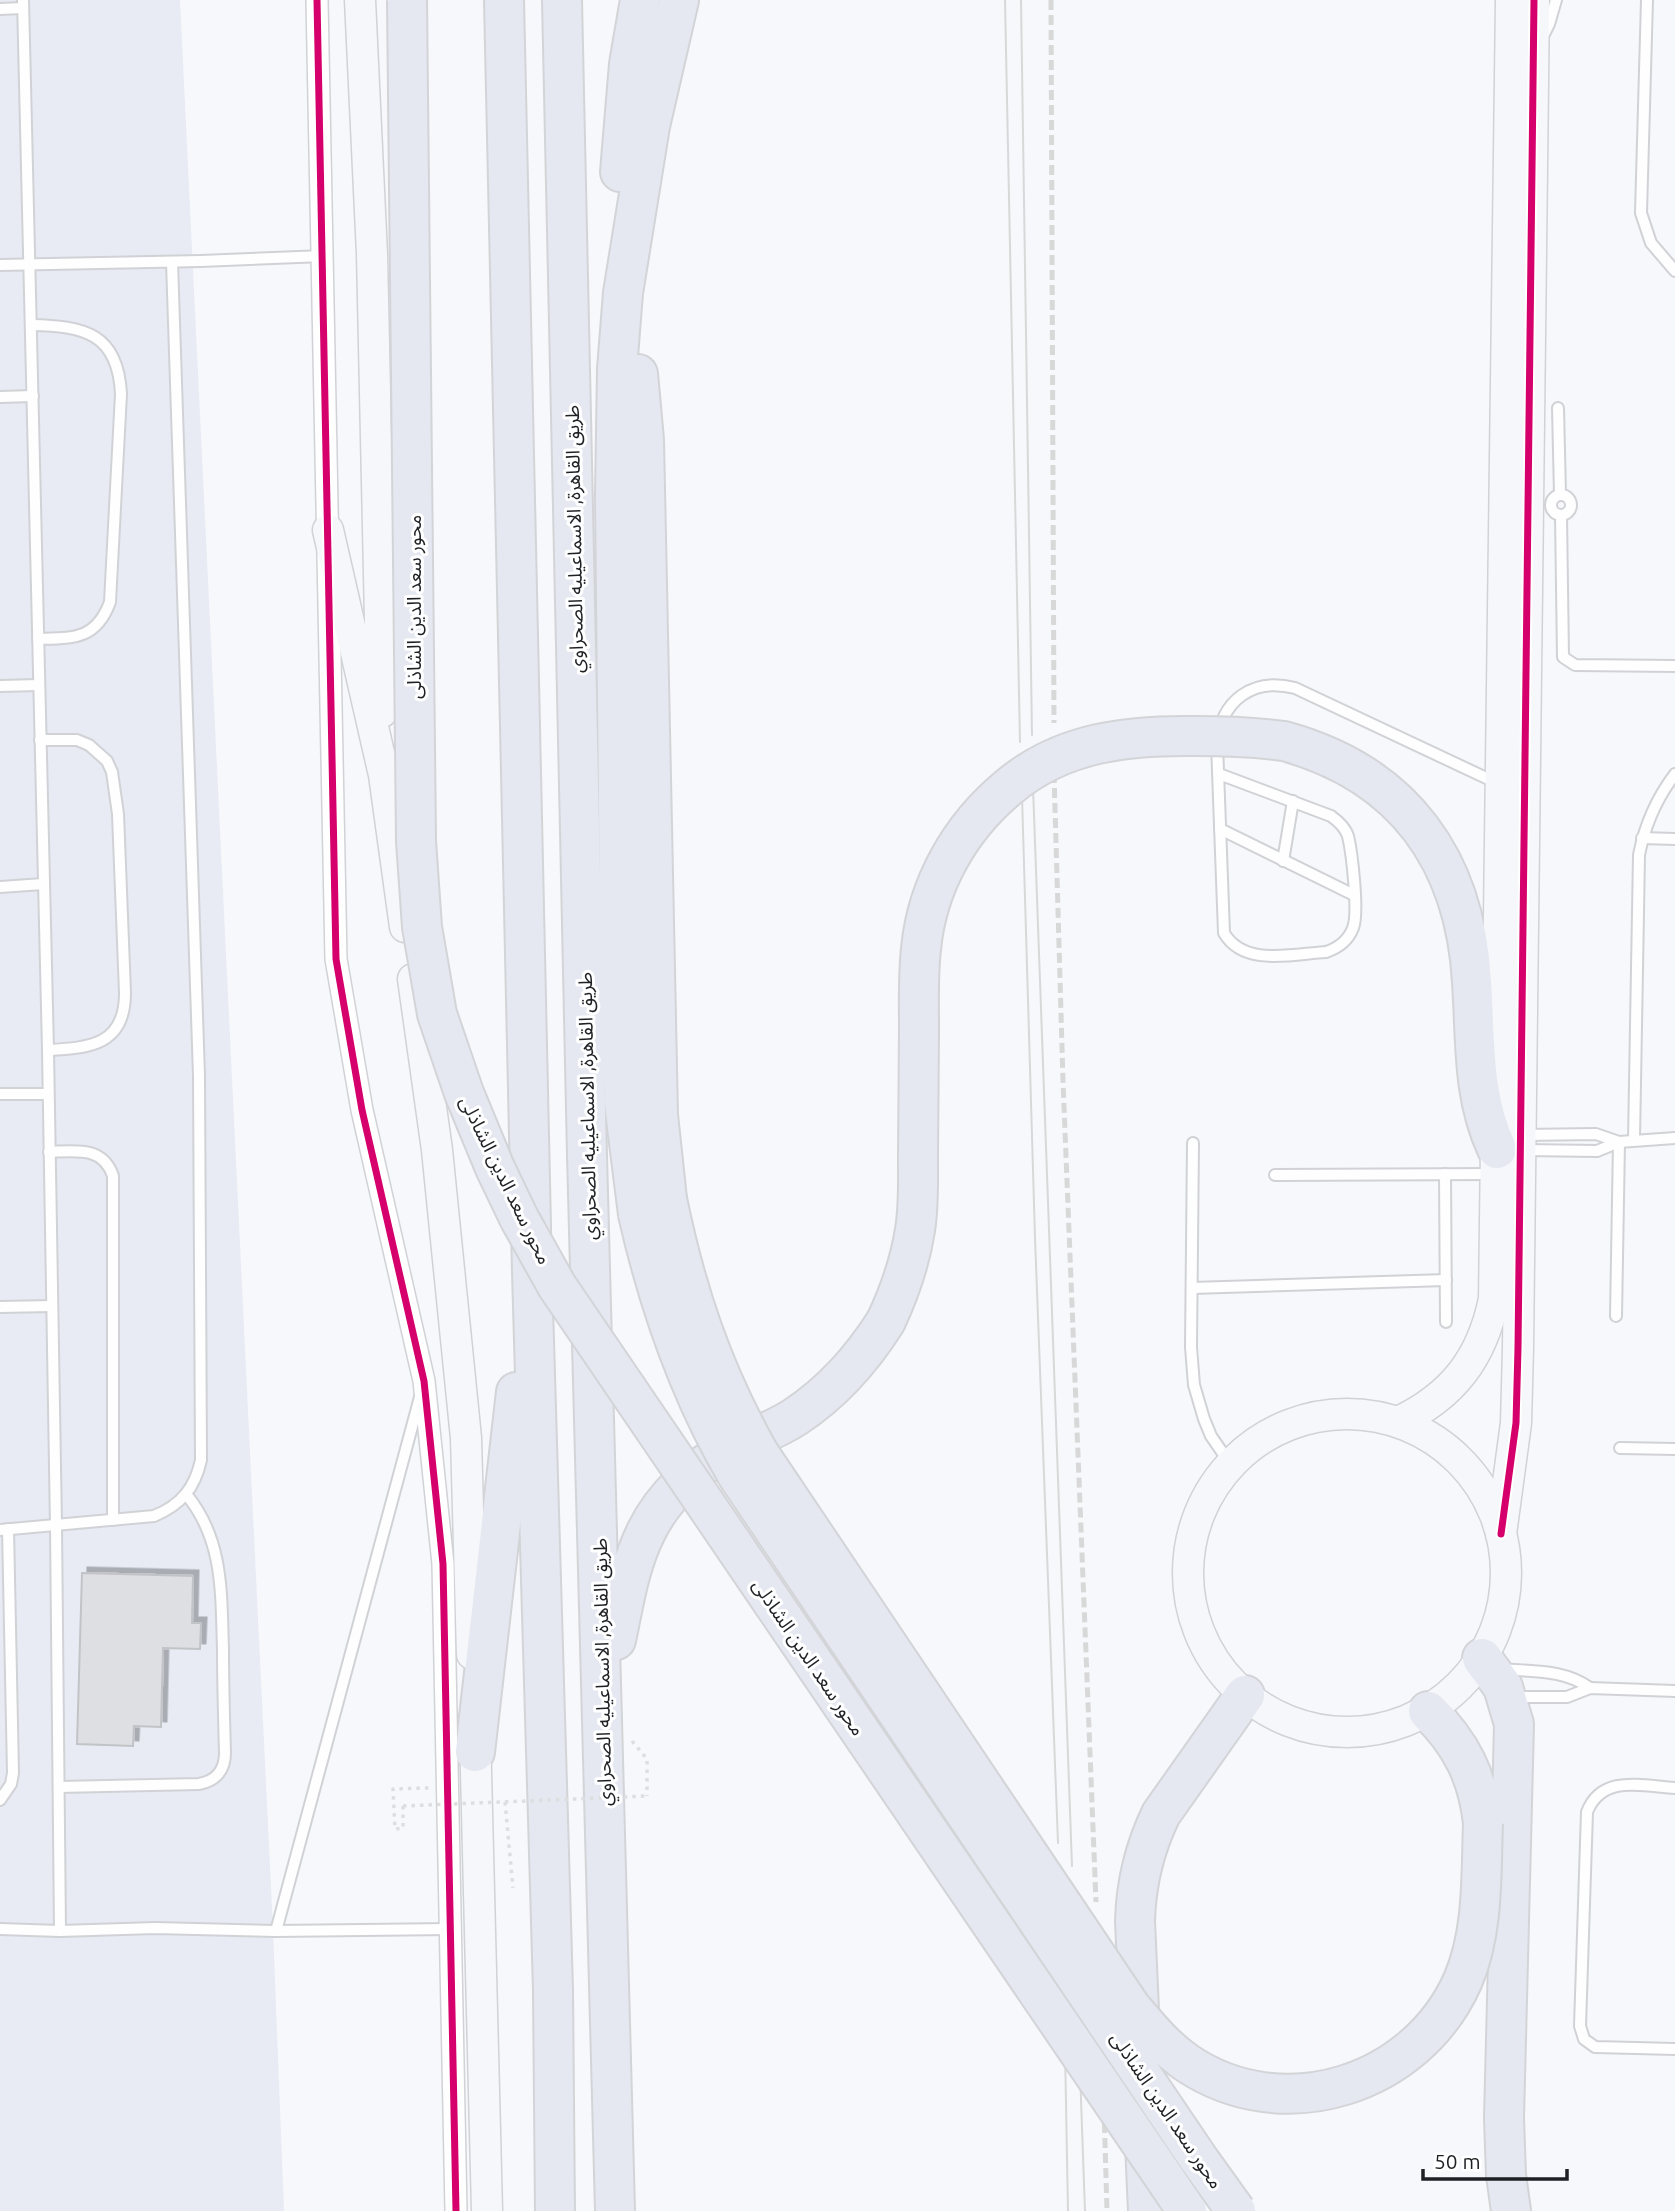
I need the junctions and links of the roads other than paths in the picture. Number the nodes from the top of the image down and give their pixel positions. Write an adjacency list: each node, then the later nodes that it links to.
1 (317, 0): 17 (street)
2 (360, 0): 41 (street)
3 (407, 0): 100 (highway, محور سعد الدين الشاذلى, bridge)
4 (504, 0): 63 (highway)
5 (562, 0): 16 (highway, طريق القاهرة, الاسماعيليه الصحراوي)
6 (575, 0): 16 (highway)
7 (640, 0): 24 (highway)
8 (679, 0): 24 (highway)
9 (1511, 0): 30 (street)
10 (1534, 0): 15 (street)
11 (1556, 0): 15 (lane)
12 (1647, 0): 18 (lane)
13 (23, 4): 14 (lane); 21 (lane)
14 (0, 9)
15 (1534, 48): 30 (street)
16 (563, 71): 84 (highway, طريق القاهرة, الاسماعيليه الصحراوي)
17 (324, 256): 20 (lane); 32 (street)
18 (1660, 257): 19 (lane); 23 (lane)
19 (1675, 257)
20 (172, 261): 21 (lane); 75 (lane)
21 (30, 264): 22 (lane); 25 (lane)
22 (0, 265)
23 (1675, 271)
24 (623, 293): 62 (highway, محور سعد الدين الشاذلى)
25 (32, 325): 26 (lane); 33 (lane)
26 (33, 396): 27 (lane); 33 (lane)
27 (0, 397)
28 (1558, 408): 29 (lane)
29 (1560, 494): 30 (lane); 31 (lane)
30 (1528, 504): 31 (lane); 37 (street)
31 (1561, 515): 34 (lane)
32 (328, 530): 41 (street); 70 (street)
33 (38, 639): 35 (lane)
34 (1675, 666)
35 (39, 685): 36 (lane); 38 (lane)
36 (0, 686)
37 (1514, 734): 42 (street); 59 (street)
38 (40, 740): 48 (lane); 51 (lane)
39 (1219, 774): 42 (lane); 43 (lane); 44 (lane)
40 (1675, 774): 45 (lane)
41 (384, 775): 86 (street)
42 (1501, 785): 59 (street)
43 (1293, 802): 47 (lane); 50 (lane)
44 (1220, 830): 47 (lane); 50 (lane)
45 (1642, 838): 46 (lane); 55 (lane)
46 (1675, 839)
47 (1283, 860): 50 (lane)
48 (43, 884): 49 (lane); 51 (lane)
49 (0, 887)
50 (1354, 895)
51 (48, 1050): 53 (lane)
52 (0, 1094): 53 (lane)
53 (48, 1094): 58 (lane)
54 (1675, 1138): 55 (lane)
55 (1634, 1140): 56 (lane)
56 (1619, 1142): 59 (lane); 59 (lane); 68 (lane)
57 (1193, 1143): 65 (lane)
58 (49, 1152): 66 (lane); 76 (lane)
59 (1509, 1152): 60 (lane); 71 (street); 79 (street); 84 (highway, bridge)
60 (1445, 1174): 61 (lane); 64 (lane)
61 (1275, 1175)
62 (652, 1207): 85 (highway, bridge); 101 (highway, محور سعد الدين الشاذلى, bridge)
63 (532, 1272): 86 (highway); 97 (highway)
64 (1446, 1280): 65 (lane); 69 (lane)
65 (1192, 1288): 74 (lane)
66 (52, 1306): 67 (lane); 77 (lane)
67 (0, 1307)
68 (1616, 1316)
69 (1446, 1322)
70 (424, 1381): 91 (street); 93 (lane)
71 (1398, 1422): 74 (street); 79 (street)
72 (1620, 1448): 73 (lane)
73 (1675, 1449)
74 (1231, 1465): 83 (street)
75 (186, 1494): 76 (lane); 87 (lane)
76 (113, 1520): 77 (lane)
77 (57, 1526): 78 (lane); 87 (lane)
78 (4, 1530): 89 (lane)
79 (1501, 1534): 80 (street)
80 (1494, 1674): 81 (lane); 81 (lane); 85 (street); 102 (highway)
81 (1590, 1688): 82 (lane)
82 (1675, 1691)
83 (1245, 1695): 85 (street); 99 (highway)
84 (603, 1704): 98 (highway, طريق القاهرة, الاسماعيليه الصحراوي)
85 (1428, 1711)
86 (475, 1752): 96 (street)
87 (59, 1787): 92 (lane)
88 (1675, 1788): 94 (lane)
89 (0, 1800)
90 (0, 1929): 92 (lane)
91 (450, 1929): 93 (lane); 95 (street)
92 (60, 1931): 93 (lane)
93 (276, 1931)
94 (1675, 2049)
95 (456, 2211)
96 (487, 2211)
97 (555, 2211)
98 (615, 2211)
99 (1148, 2211)
100 (1187, 2211)
101 (1236, 2211)
102 (1511, 2211)

